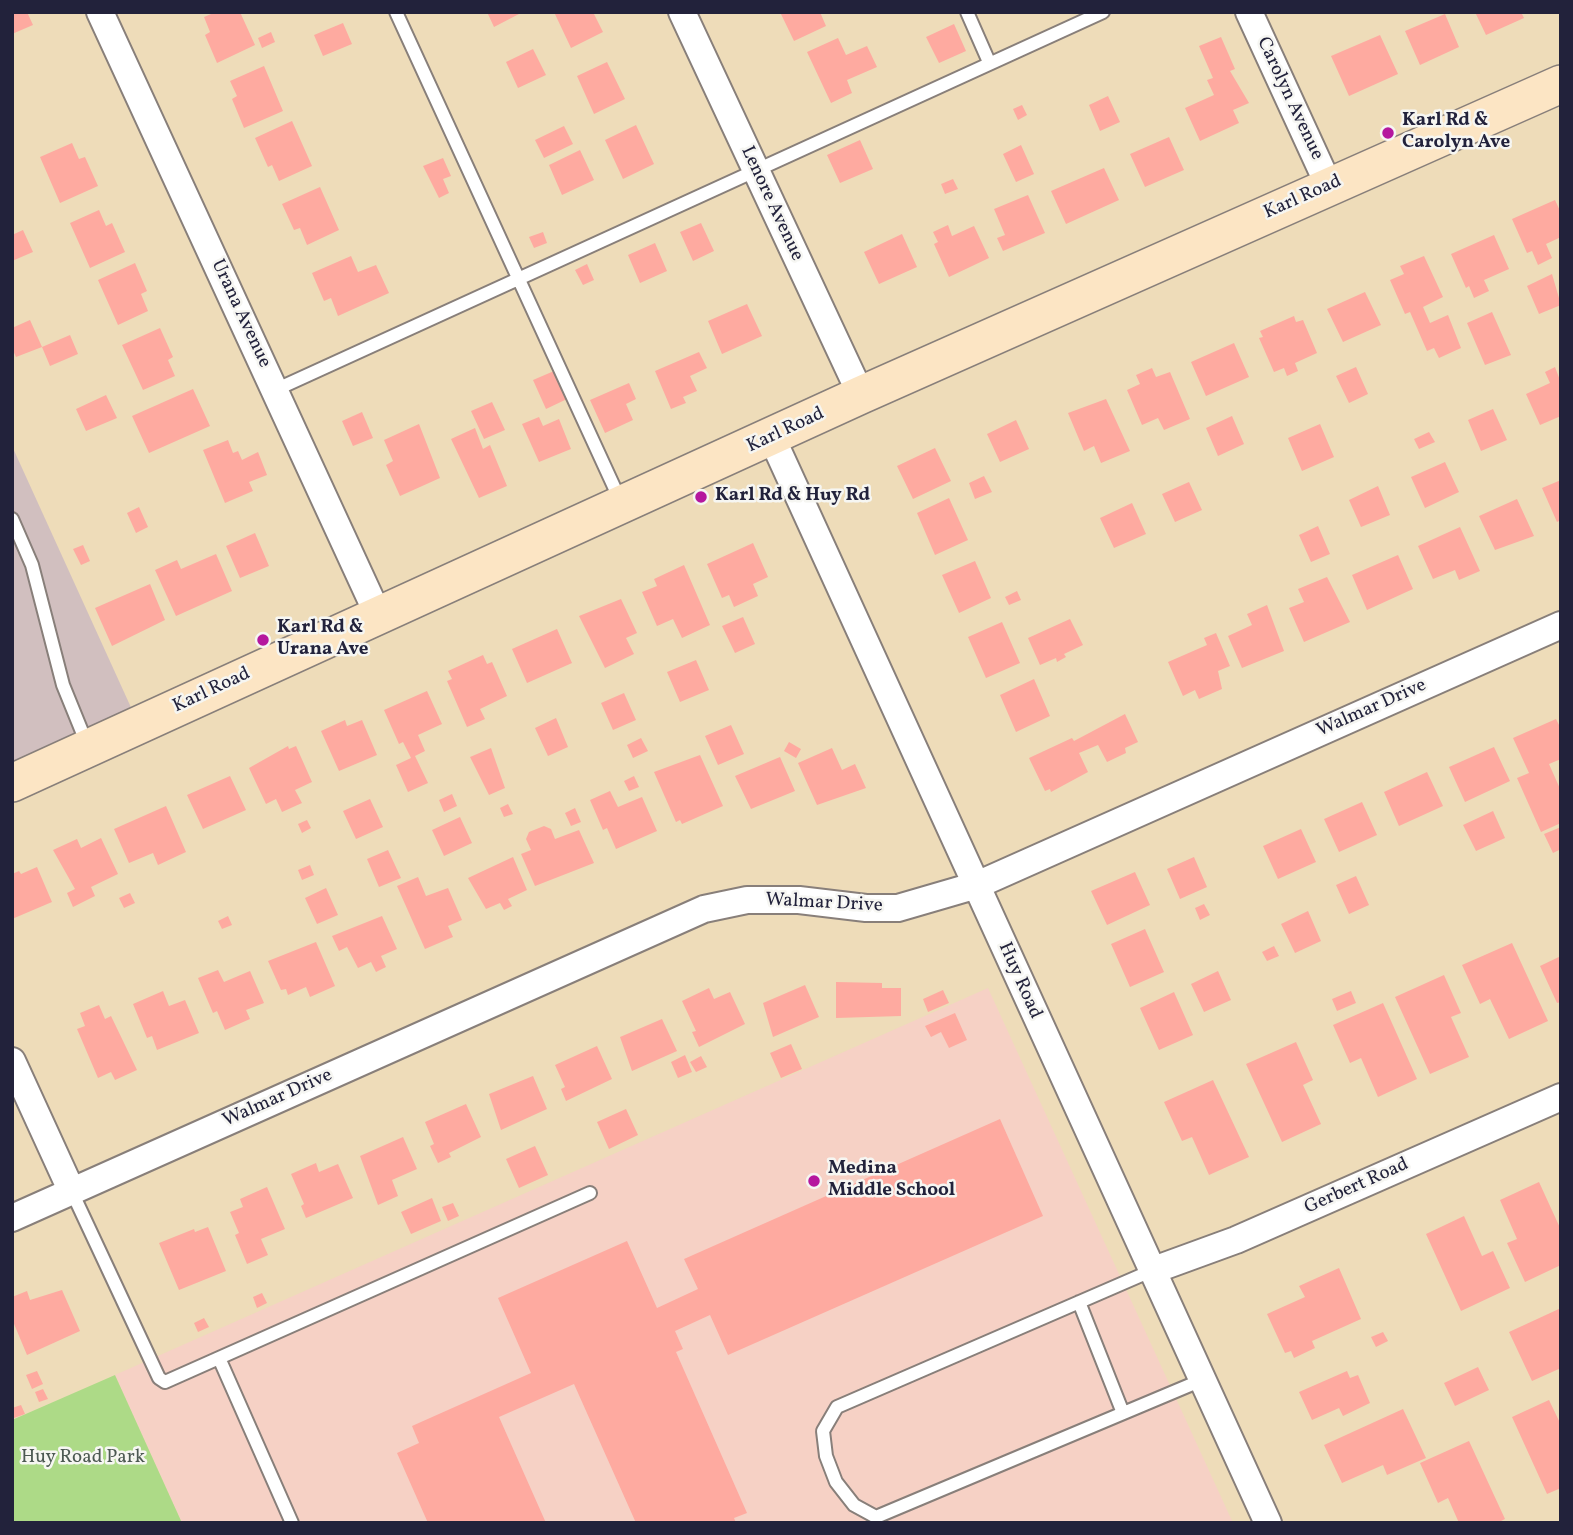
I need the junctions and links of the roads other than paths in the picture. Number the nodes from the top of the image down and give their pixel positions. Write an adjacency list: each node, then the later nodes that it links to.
1 (100, 12): 12 (street, Urana Avenue)
2 (396, 12): 11 (lane)
3 (682, 12): 9 (street, Lenore Avenue)
4 (967, 12): 7 (lane)
5 (1103, 12): 7 (lane)
6 (1249, 12): 10 (street, Carolyn Avenue)
7 (989, 62): 9 (lane)
8 (1561, 83): 10 (main road, Karl Road)
9 (756, 172): 11 (lane); 13 (street, Lenore Avenue)
10 (1329, 186): 13 (main road, Karl Road)
11 (521, 278): 12 (lane); 15 (lane)
12 (275, 390): 17 (street, Urana Avenue)
13 (861, 395): 14 (main road, Karl Road)
14 (772, 438): 15 (main road, Karl Road); 21 (street, Huy Road)
15 (623, 506): 17 (main road, Karl Road)
16 (12, 519): 19 (lane)
17 (379, 617): 19 (main road, Karl Road)
18 (1561, 625): 21 (street, Walmar Drive)
19 (88, 748): 20 (main road, Karl Road)
20 (12, 783)
21 (977, 885): 24 (street, Walmar Drive); 27 (street, Huy Road)
22 (12, 1062): 24 (street)
23 (1561, 1097): 27 (street, Gerbert Road)
24 (72, 1192): 26 (street, Walmar Drive); 29 (lane)
25 (590, 1193): 29 (lane)
26 (12, 1218)
27 (1151, 1271): 28 (lane); 30 (street, Huy Road)
28 (1079, 1302): 31 (lane); 31 (lane)
29 (219, 1358): 32 (lane)
30 (1202, 1380): 31 (lane); 33 (street, Huy Road)
31 (1123, 1413)
32 (292, 1523)
33 (1268, 1523)

